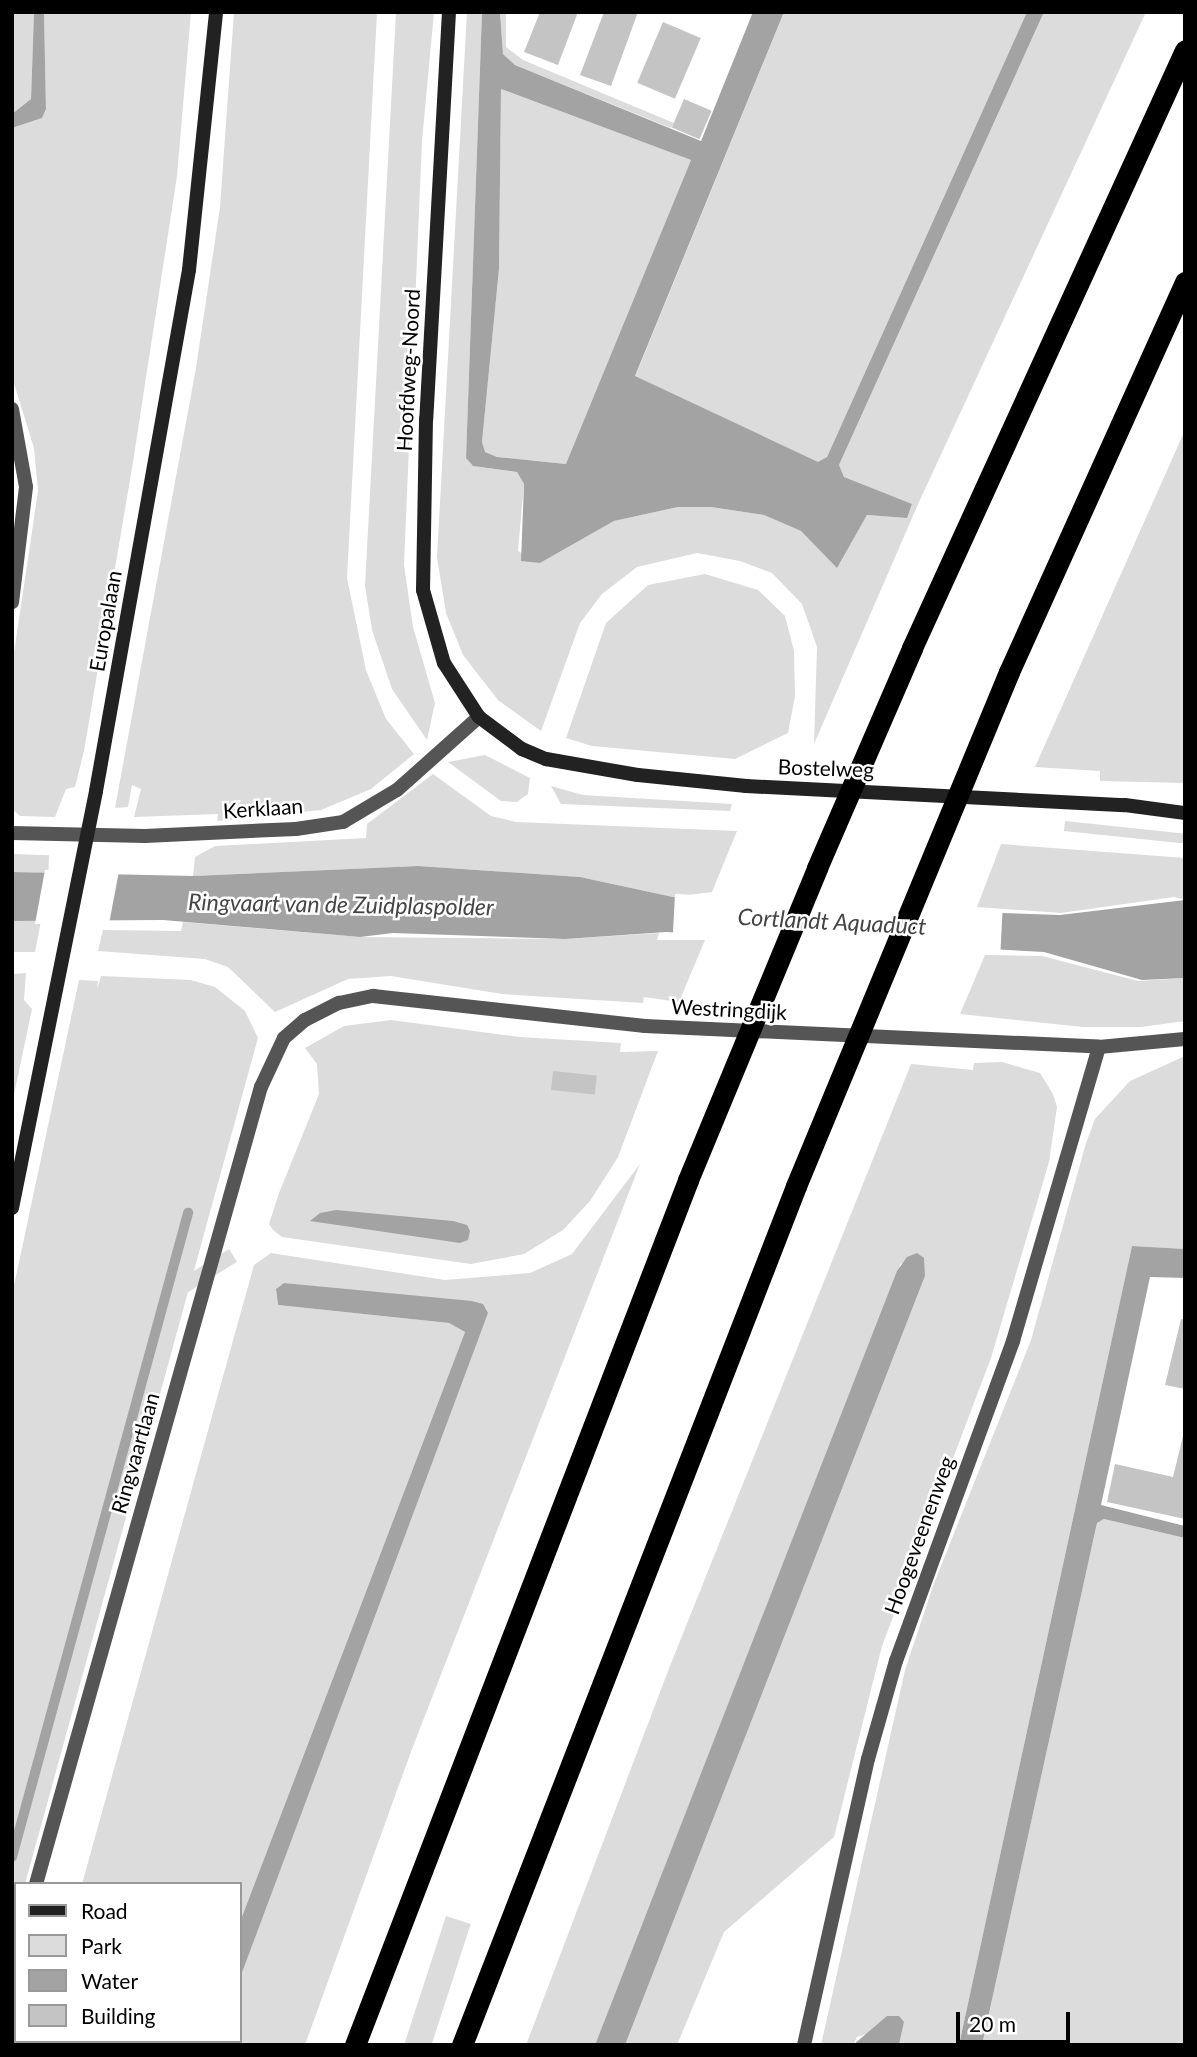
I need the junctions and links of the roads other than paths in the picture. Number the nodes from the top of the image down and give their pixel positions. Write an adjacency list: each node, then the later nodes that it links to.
1 (214, 12): 13 (street, Europalaan)
2 (449, 12): 7 (street, Hoofdweg-Noord)
3 (1185, 50): 15 (highway)
4 (1185, 282): 16 (highway)
5 (12, 409): 6 (street)
6 (12, 602)
7 (479, 717): 8 (street, Bostelweg); 9 (street, Kerklaan)
8 (1185, 813)
9 (12, 833)
10 (284, 1038): 12 (street, Westringdijk); 14 (street, Ringvaartlaan)
11 (1185, 1040): 12 (street, Westringdijk)
12 (1099, 1047): 17 (street, Hoogeveenenweg)
13 (12, 1208)
14 (37, 1882)
15 (355, 2045)
16 (461, 2045)
17 (804, 2045)

